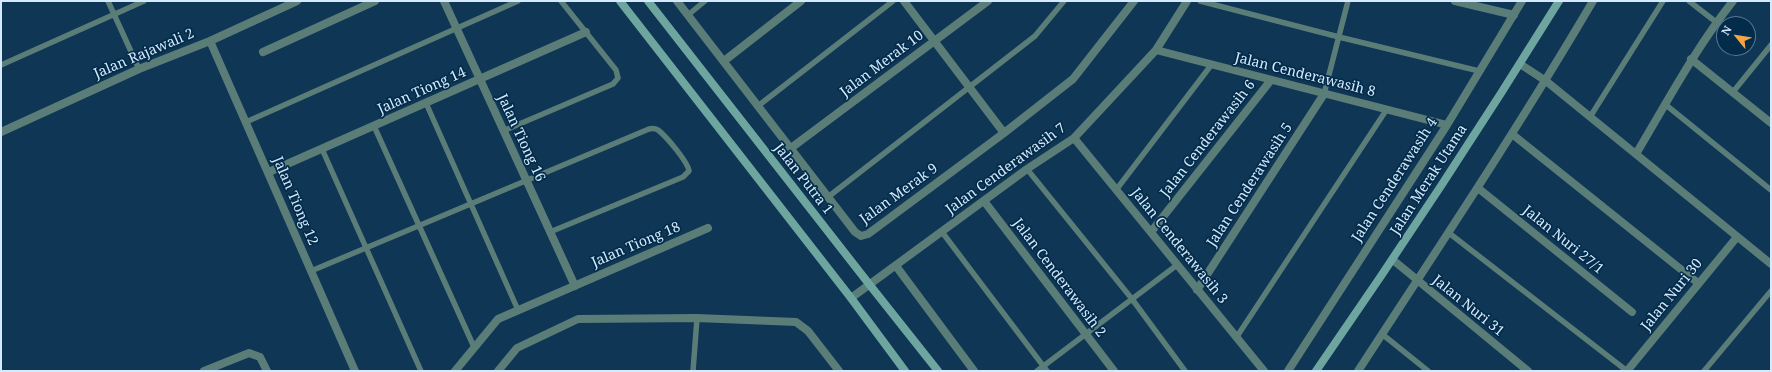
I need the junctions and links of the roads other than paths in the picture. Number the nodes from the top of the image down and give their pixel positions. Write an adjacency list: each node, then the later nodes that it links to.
1 (108, 1): 28 (lane)
2 (144, 1): 28 (lane)
3 (297, 1): 36 (street, Jalan Rajawali 2)
4 (375, 1): 40 (street)
5 (444, 1): 33 (street, Jalan Tiong 16)
6 (518, 1): 33 (lane)
7 (561, 1): 34 (lane)
8 (620, 1): 99 (main road)
9 (648, 1): 95 (main road, Jalan Putra 1)
10 (678, 1): 29 (street, Jalan Merak 9)
11 (705, 1): 29 (lane)
12 (801, 1): 42 (street)
13 (893, 1): 56 (lane)
14 (904, 1): 37 (street)
15 (988, 1): 37 (street, Jalan Merak 10)
16 (1064, 1): 51 (lane)
17 (1134, 1): 65 (street, Jalan Merak 9)
18 (1187, 1): 39 (street, Jalan Cenderawasih 7)
19 (1200, 1): 35 (lane)
20 (1348, 1): 35 (lane)
21 (1455, 1): 30 (street)
22 (1522, 1): 30 (street, Jalan Cenderawasih 4)
23 (1559, 1): 44 (main road, Jalan Merak Utama)
24 (1593, 1): 50 (street)
25 (1663, 1): 58 (lane)
26 (1689, 1): 32 (lane)
27 (1733, 1): 31 (street)
28 (114, 14): 45 (lane); 46 (lane)
29 (688, 15): 42 (street, Jalan Merak 9)
30 (1514, 15): 47 (street, Jalan Cenderawasih 4)
31 (1721, 16)
32 (1716, 22): 41 (street)
33 (456, 29): 48 (street, Jalan Tiong 16); 59 (lane)
34 (586, 32): 48 (street, Jalan Tiong 14); 63 (lane)
35 (1338, 37): 47 (lane); 53 (lane)
36 (210, 41): 46 (street, Jalan Rajawali 2); 59 (street, Jalan Tiong 12)
37 (934, 41): 51 (street); 68 (street, Jalan Merak 10)
38 (1771, 45): 52 (lane)
39 (1156, 50): 43 (street, Jalan Cenderawasih 8); 67 (street, Jalan Cenderawasih 7)
40 (263, 52)
41 (1692, 59): 52 (street); 55 (street)
42 (724, 61): 56 (street, Jalan Merak 9)
43 (1212, 64): 49 (street, Jalan Cenderawasih 8); 75 (lane)
44 (1520, 64): 50 (street); 88 (main road, Jalan Merak Utama)
45 (1, 65)
46 (139, 69): 64 (street, Jalan Rajawali 2)
47 (1480, 71): 61 (street, Jalan Cenderawasih 4)
48 (480, 80): 54 (street, Jalan Tiong 14); 63 (street, Jalan Tiong 16)
49 (1271, 80): 53 (street, Jalan Cenderawasih 8); 84 (street, Jalan Cenderawasih 6)
50 (1546, 81): 58 (street); 66 (street)
51 (969, 87): 65 (street); 77 (lane)
52 (1733, 92): 60 (street)
53 (1324, 94): 57 (street, Jalan Cenderawasih 8); 97 (street, Jalan Cenderawasih 5)
54 (426, 103): 62 (street, Jalan Tiong 14); 79 (lane)
55 (1666, 105): 70 (street); 76 (lane)
56 (758, 106): 68 (street, Jalan Merak 9)
57 (1387, 109): 61 (street, Jalan Cenderawasih 8); 106 (lane)
58 (1590, 117): 70 (street)
59 (246, 122): 72 (street, Jalan Tiong 12)
60 (1771, 123)
61 (1446, 125): 124 (street, Jalan Cenderawasih 4)
62 (374, 126): 69 (street, Jalan Tiong 14); 80 (lane)
63 (504, 131): 73 (street, Jalan Tiong 16)
64 (1, 132)
65 (1004, 133): 77 (street, Jalan Merak 9)
66 (1512, 134): 74 (street); 94 (street)
67 (1074, 138): 71 (street, Jalan Cenderawasih 7); 75 (street, Jalan Cenderawasih 3)
68 (791, 148): 77 (street, Jalan Merak 9)
69 (322, 149): 72 (street, Jalan Tiong 14); 87 (lane)
70 (1636, 154): 86 (street)
71 (1027, 169): 78 (street, Jalan Cenderawasih 7); 100 (lane)
72 (269, 172): 92 (street, Jalan Tiong 12)
73 (527, 182): 79 (lane); 82 (street, Jalan Tiong 16); 82 (lane)
74 (1478, 188): 85 (street); 102 (street, Jalan Nuri 27/1)
75 (1116, 190): 84 (street, Jalan Cenderawasih 3)
76 (1771, 190)
77 (828, 197)
78 (984, 201): 83 (street, Jalan Cenderawasih 7); 104 (street, Jalan Cenderawasih 2)
79 (472, 204): 80 (lane); 101 (lane)
80 (420, 226): 87 (lane); 107 (lane)
81 (708, 228): 96 (street, Jalan Tiong 18)
82 (550, 232): 96 (street, Jalan Tiong 16)
83 (942, 232): 91 (street, Jalan Cenderawasih 7); 108 (lane)
84 (1151, 232): 90 (street, Jalan Cenderawasih 3)
85 (1449, 232): 93 (street); 129 (lane)
86 (1737, 237): 89 (street); 94 (street, Jalan Nuri 30)
87 (366, 248): 92 (lane); 112 (lane)
88 (1393, 260): 93 (street, Jalan Nuri 31); 125 (main road, Jalan Merak Utama)
89 (1771, 264)
90 (1177, 265): 97 (street, Jalan Cenderawasih 3); 100 (lane)
91 (896, 266): 95 (street, Jalan Cenderawasih 7); 119 (street)
92 (311, 271): 111 (street, Jalan Tiong 12)
93 (1418, 281): 105 (street); 128 (street, Jalan Nuri 31)
94 (1698, 283): 129 (street, Jalan Nuri 30)
95 (869, 284): 99 (street, Jalan Cenderawasih 7); 118 (main road, Jalan Putra 1)
96 (575, 286): 101 (street, Jalan Tiong 18)
97 (1197, 290): 106 (street, Jalan Cenderawasih 3)
98 (1771, 291): 130 (lane)
99 (851, 298): 117 (main road)
100 (1132, 299): 104 (lane); 122 (lane)
101 (518, 310): 107 (street, Jalan Tiong 18)
102 (1632, 312)
103 (697, 318): 114 (street); 115 (lane); 116 (street)
104 (1086, 334): 108 (lane); 121 (street, Jalan Cenderawasih 2)
105 (1382, 334): 126 (street); 127 (lane)
106 (1236, 338): 123 (street, Jalan Cenderawasih 3)
107 (474, 347): 113 (street, Jalan Tiong 18)
108 (1045, 369): 120 (lane)
109 (205, 371): 110 (street)
110 (267, 371)
111 (355, 371)
112 (421, 371)
113 (455, 371)
114 (498, 371)
115 (693, 371)
116 (839, 371)
117 (905, 371)
118 (938, 371)
119 (974, 371)
120 (1037, 371)
121 (1114, 371)
122 (1186, 371)
123 (1264, 371)
124 (1288, 371)
125 (1316, 371)
126 (1358, 371)
127 (1428, 371)
128 (1528, 371)
129 (1627, 371)
130 (1704, 371)

